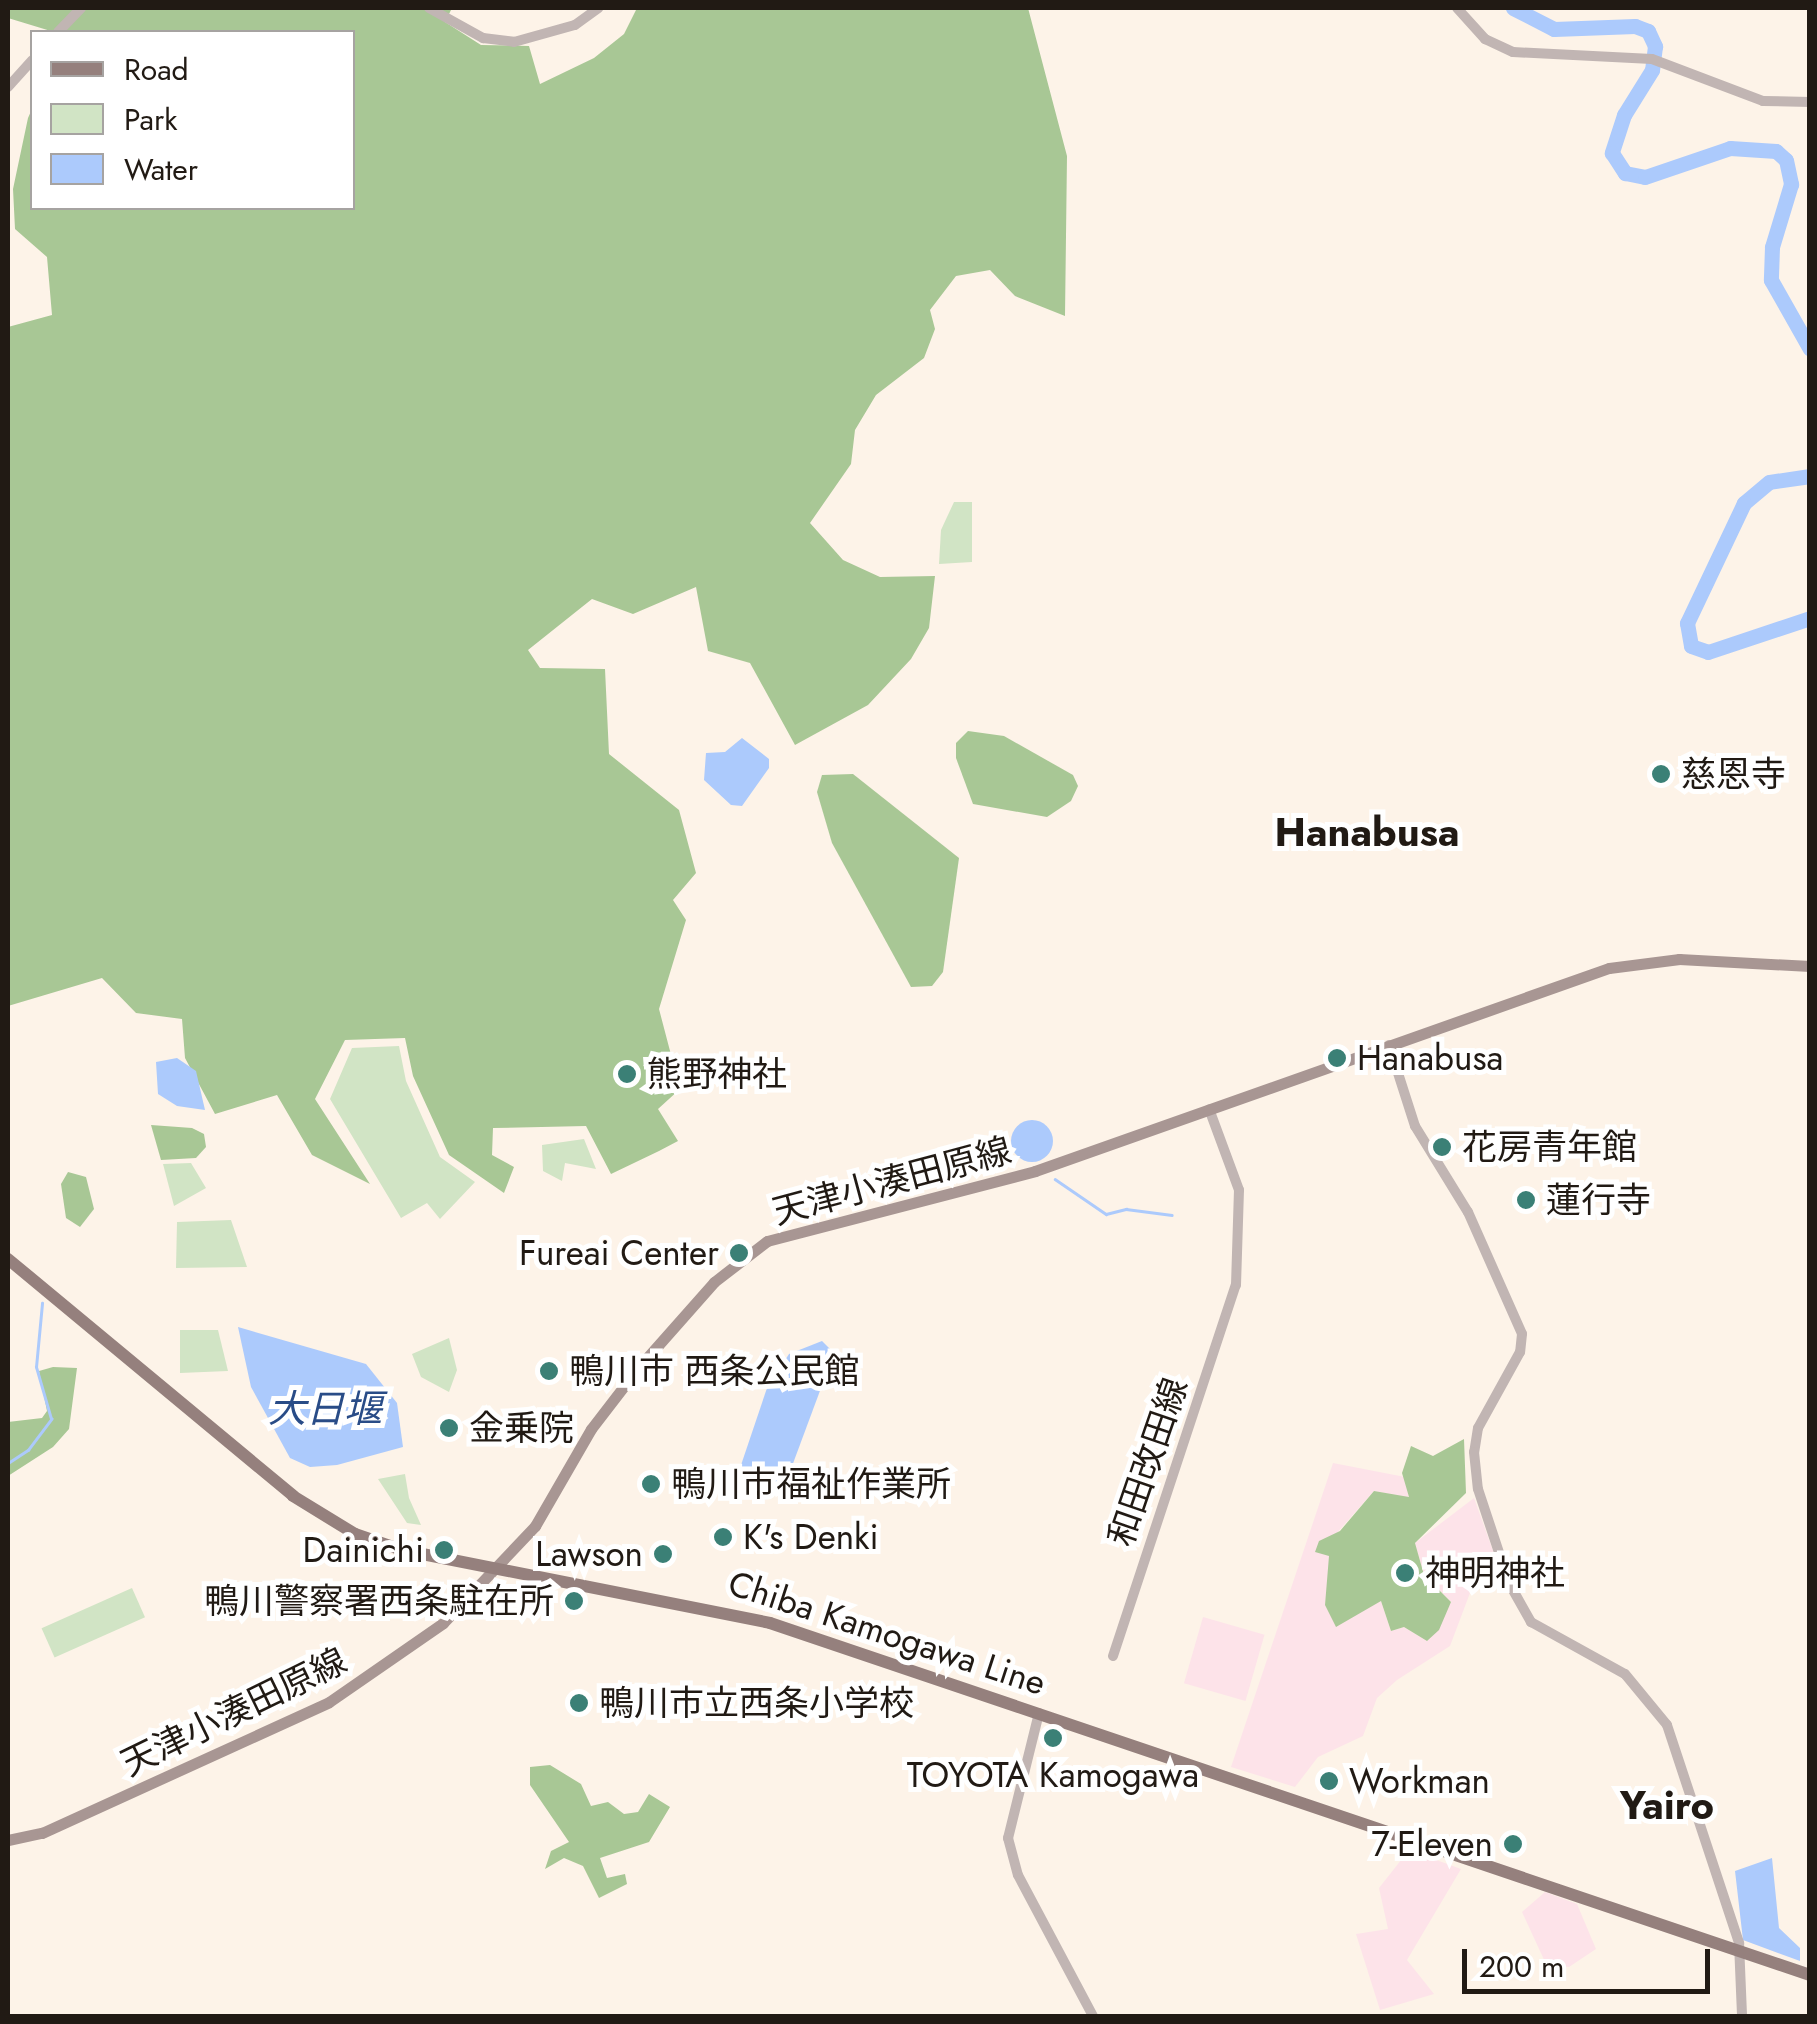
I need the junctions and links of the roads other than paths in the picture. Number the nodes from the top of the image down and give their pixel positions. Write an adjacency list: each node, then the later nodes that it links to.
1 (81, 8): 5 (street)
2 (429, 8): 3 (street)
3 (598, 8)
4 (1457, 8): 8 (street)
5 (60, 30)
6 (30, 62): 7 (street)
7 (8, 87)
8 (1810, 102)
9 (1810, 966): 10 (main road, 天津小湊田原線)
10 (1389, 1045): 11 (main road, 天津小湊田原線); 17 (street)
11 (1209, 1108): 13 (main road, 天津小湊田原線); 14 (street, 和田改田線)
12 (8, 1259): 13 (main road, Chiba Kamogawa Line)
13 (499, 1568): 15 (main road, Chiba Kamogawa Line); 16 (main road, 天津小湊田原線)
14 (1113, 1656)
15 (1039, 1713): 17 (main road, Chiba Kamogawa Line); 19 (street)
16 (8, 1840)
17 (1740, 1951): 18 (main road, Chiba Kamogawa Line); 20 (street)
18 (1810, 1974)
19 (1092, 2016)
20 (1742, 2016)

